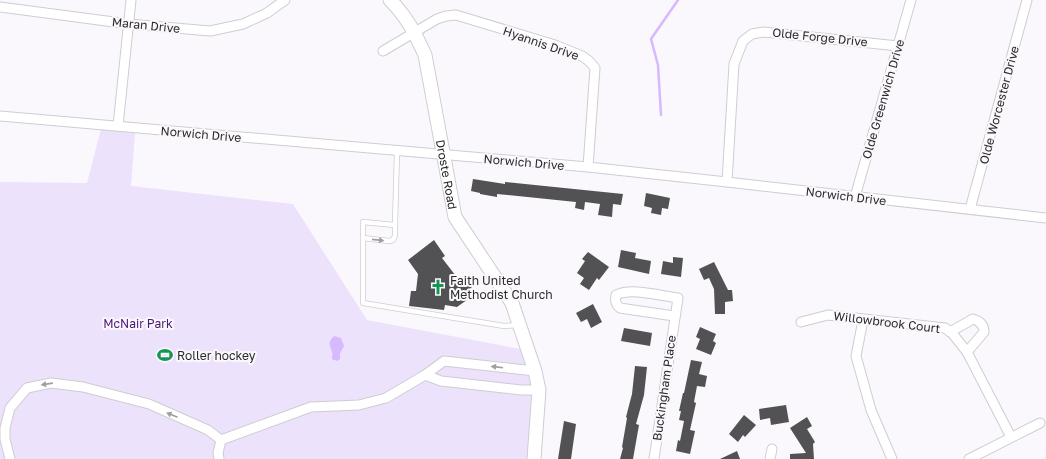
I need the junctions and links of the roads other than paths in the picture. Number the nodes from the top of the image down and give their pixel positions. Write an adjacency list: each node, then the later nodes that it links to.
1 (131, 0): 7 (street)
2 (285, 0): 7 (street, Maran Drive)
3 (390, 0): 8 (street, Droste Road)
4 (911, 0): 9 (street, Olde Greenwich Drive)
5 (1027, 0): 18 (street, Olde Worcester Drive)
6 (0, 7): 7 (street, Maran Drive)
7 (129, 24): 12 (street)
8 (414, 32): 10 (street, Hyannis Drive); 14 (street, Droste Road); 15 (street, Hyannis Drive)
9 (898, 46): 16 (street, Olde Forge Drive); 17 (street, Olde Greenwich Drive)
10 (383, 51)
11 (0, 116): 12 (street, Norwich Drive)
12 (118, 126): 13 (street, Norwich Drive)
13 (398, 151): 14 (street, Norwich Drive); 20 (lane)
14 (444, 155): 15 (street, Norwich Drive); 25 (street, Droste Road)
15 (588, 168): 16 (street, Norwich Drive)
16 (727, 182): 17 (street, Norwich Drive)
17 (855, 197): 18 (street, Norwich Drive)
18 (970, 210): 19 (street, Norwich Drive)
19 (1046, 218)
20 (395, 225): 21 (lane, one-way to 20); 21 (lane)
21 (363, 238): 25 (lane)
22 (674, 316): 22 (street, Buckingham Place); 38 (street, Buckingham Place)
23 (863, 320): 24 (street, Willowbrook Court); 26 (street, Willowbrook Court); 40 (street)
24 (801, 322)
25 (520, 325): 28 (street, Droste Road)
26 (950, 332): 27 (street, Willowbrook Court); 27 (street, Willowbrook Court)
27 (967, 352): 32 (street, Willowbrook Court)
28 (536, 371): 29 (street, one-way to 29); 30 (street, Droste Road)
29 (425, 375): 30 (street); 33 (street)
30 (539, 390): 37 (street, Droste Road)
31 (1040, 423): 32 (street)
32 (1011, 437): 41 (street)
33 (221, 440): 35 (street, one-way to 35); 36 (street)
34 (772, 449): 39 (street)
35 (10, 459)
36 (219, 459)
37 (534, 459)
38 (654, 459)
39 (770, 459)
40 (892, 459)
41 (969, 459)

